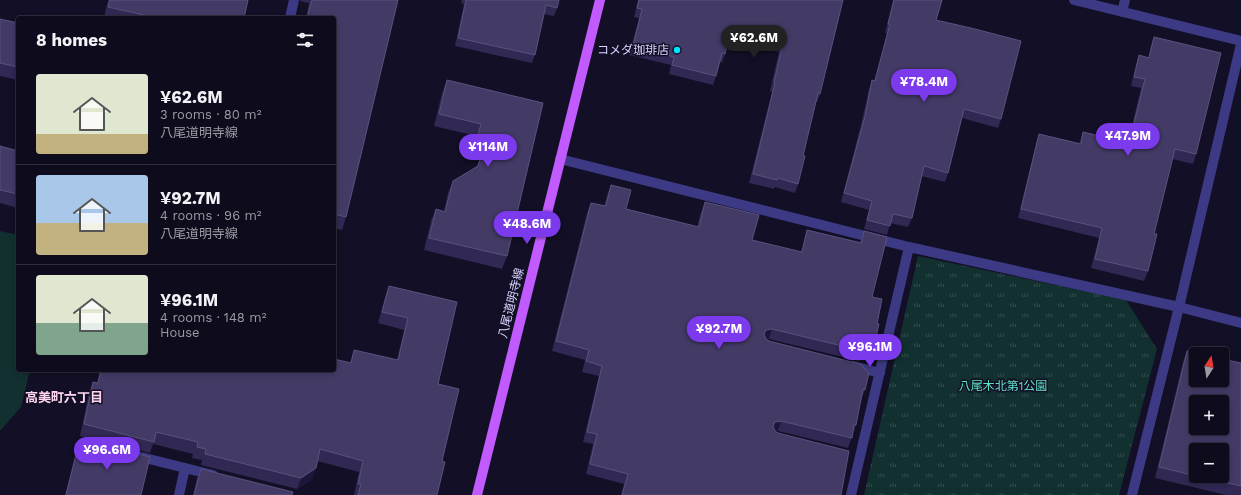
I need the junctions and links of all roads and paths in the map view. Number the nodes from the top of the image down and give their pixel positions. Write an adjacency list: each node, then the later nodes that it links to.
1 (294, 0): 6 (street)
2 (600, 0): 8 (main road, 八尾道明寺線)
3 (1074, 0): 5 (street)
4 (1125, 0): 5 (street)
5 (1122, 12): 7 (street)
6 (290, 16)
7 (1241, 42): 10 (street)
8 (560, 158): 9 (street); 18 (main road, 八尾道明寺線)
9 (910, 247): 10 (street); 13 (street)
10 (1179, 307): 11 (street); 20 (street)
11 (1241, 323)
12 (842, 364): 13 (street)
13 (880, 373): 19 (street)
14 (124, 453): 15 (street)
15 (185, 468): 16 (street); 17 (street)
16 (222, 477)
17 (179, 495)
18 (477, 495)
19 (851, 495)
20 (1132, 495)

